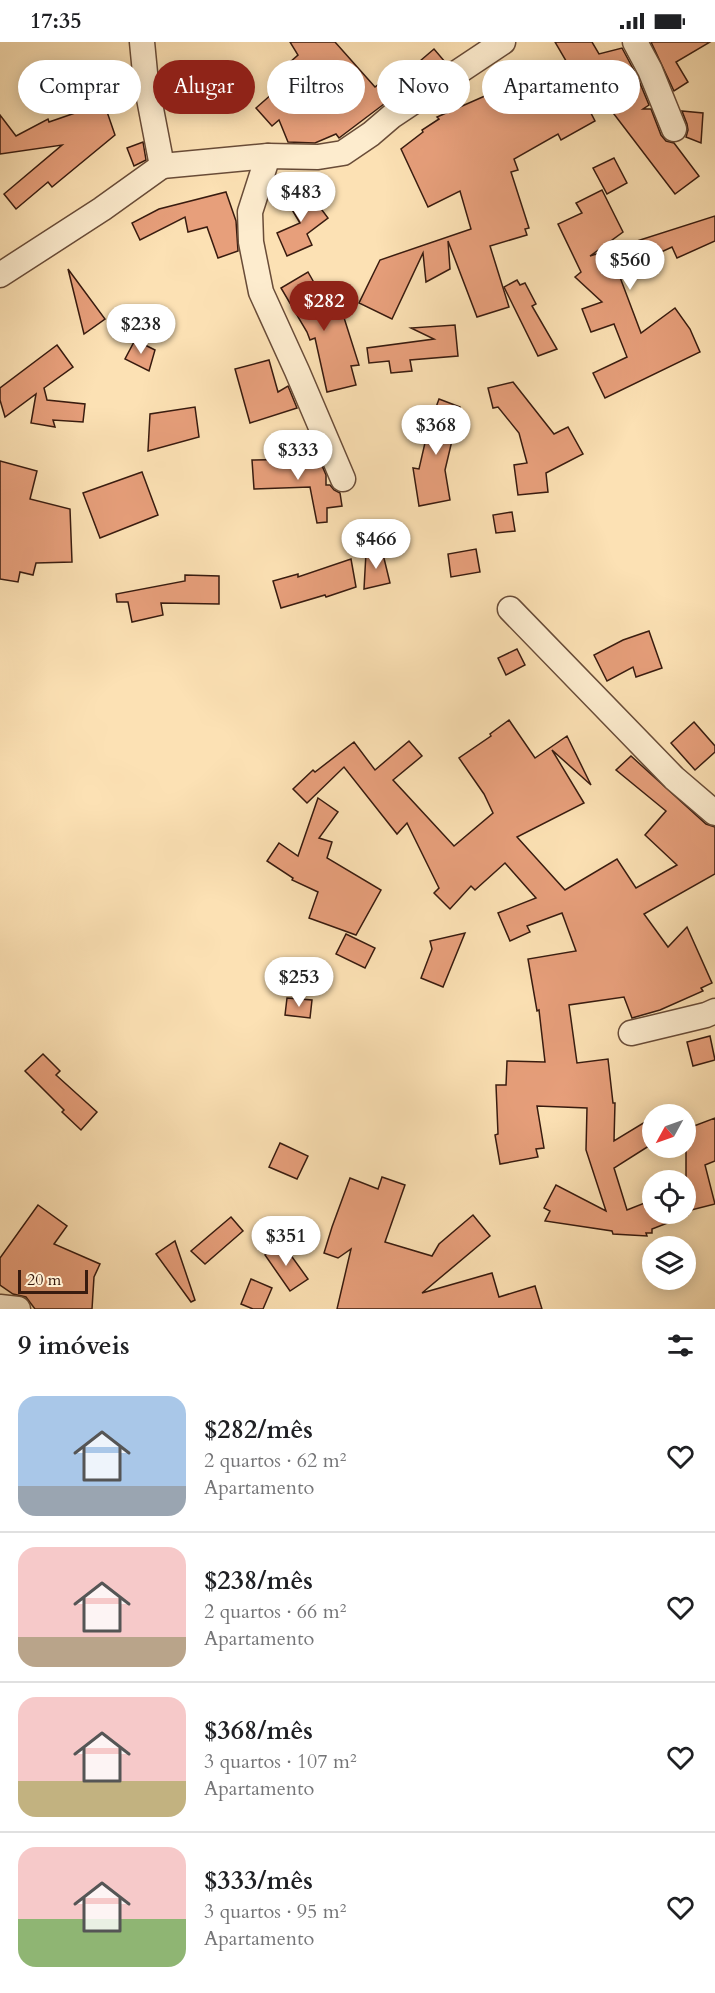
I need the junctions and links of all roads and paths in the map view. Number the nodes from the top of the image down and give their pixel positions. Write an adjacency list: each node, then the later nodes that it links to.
1 (142, 42): 6 (street)
2 (503, 42): 5 (street)
3 (635, 42): 4 (street)
4 (674, 129)
5 (268, 156): 6 (street); 8 (street)
6 (162, 166): 7 (street)
7 (0, 275)
8 (343, 479)
9 (510, 609): 10 (street)
10 (715, 813)
11 (715, 1011): 12 (street)
12 (631, 1033)
13 (0, 1306): 14 (street)
14 (18, 1309)

